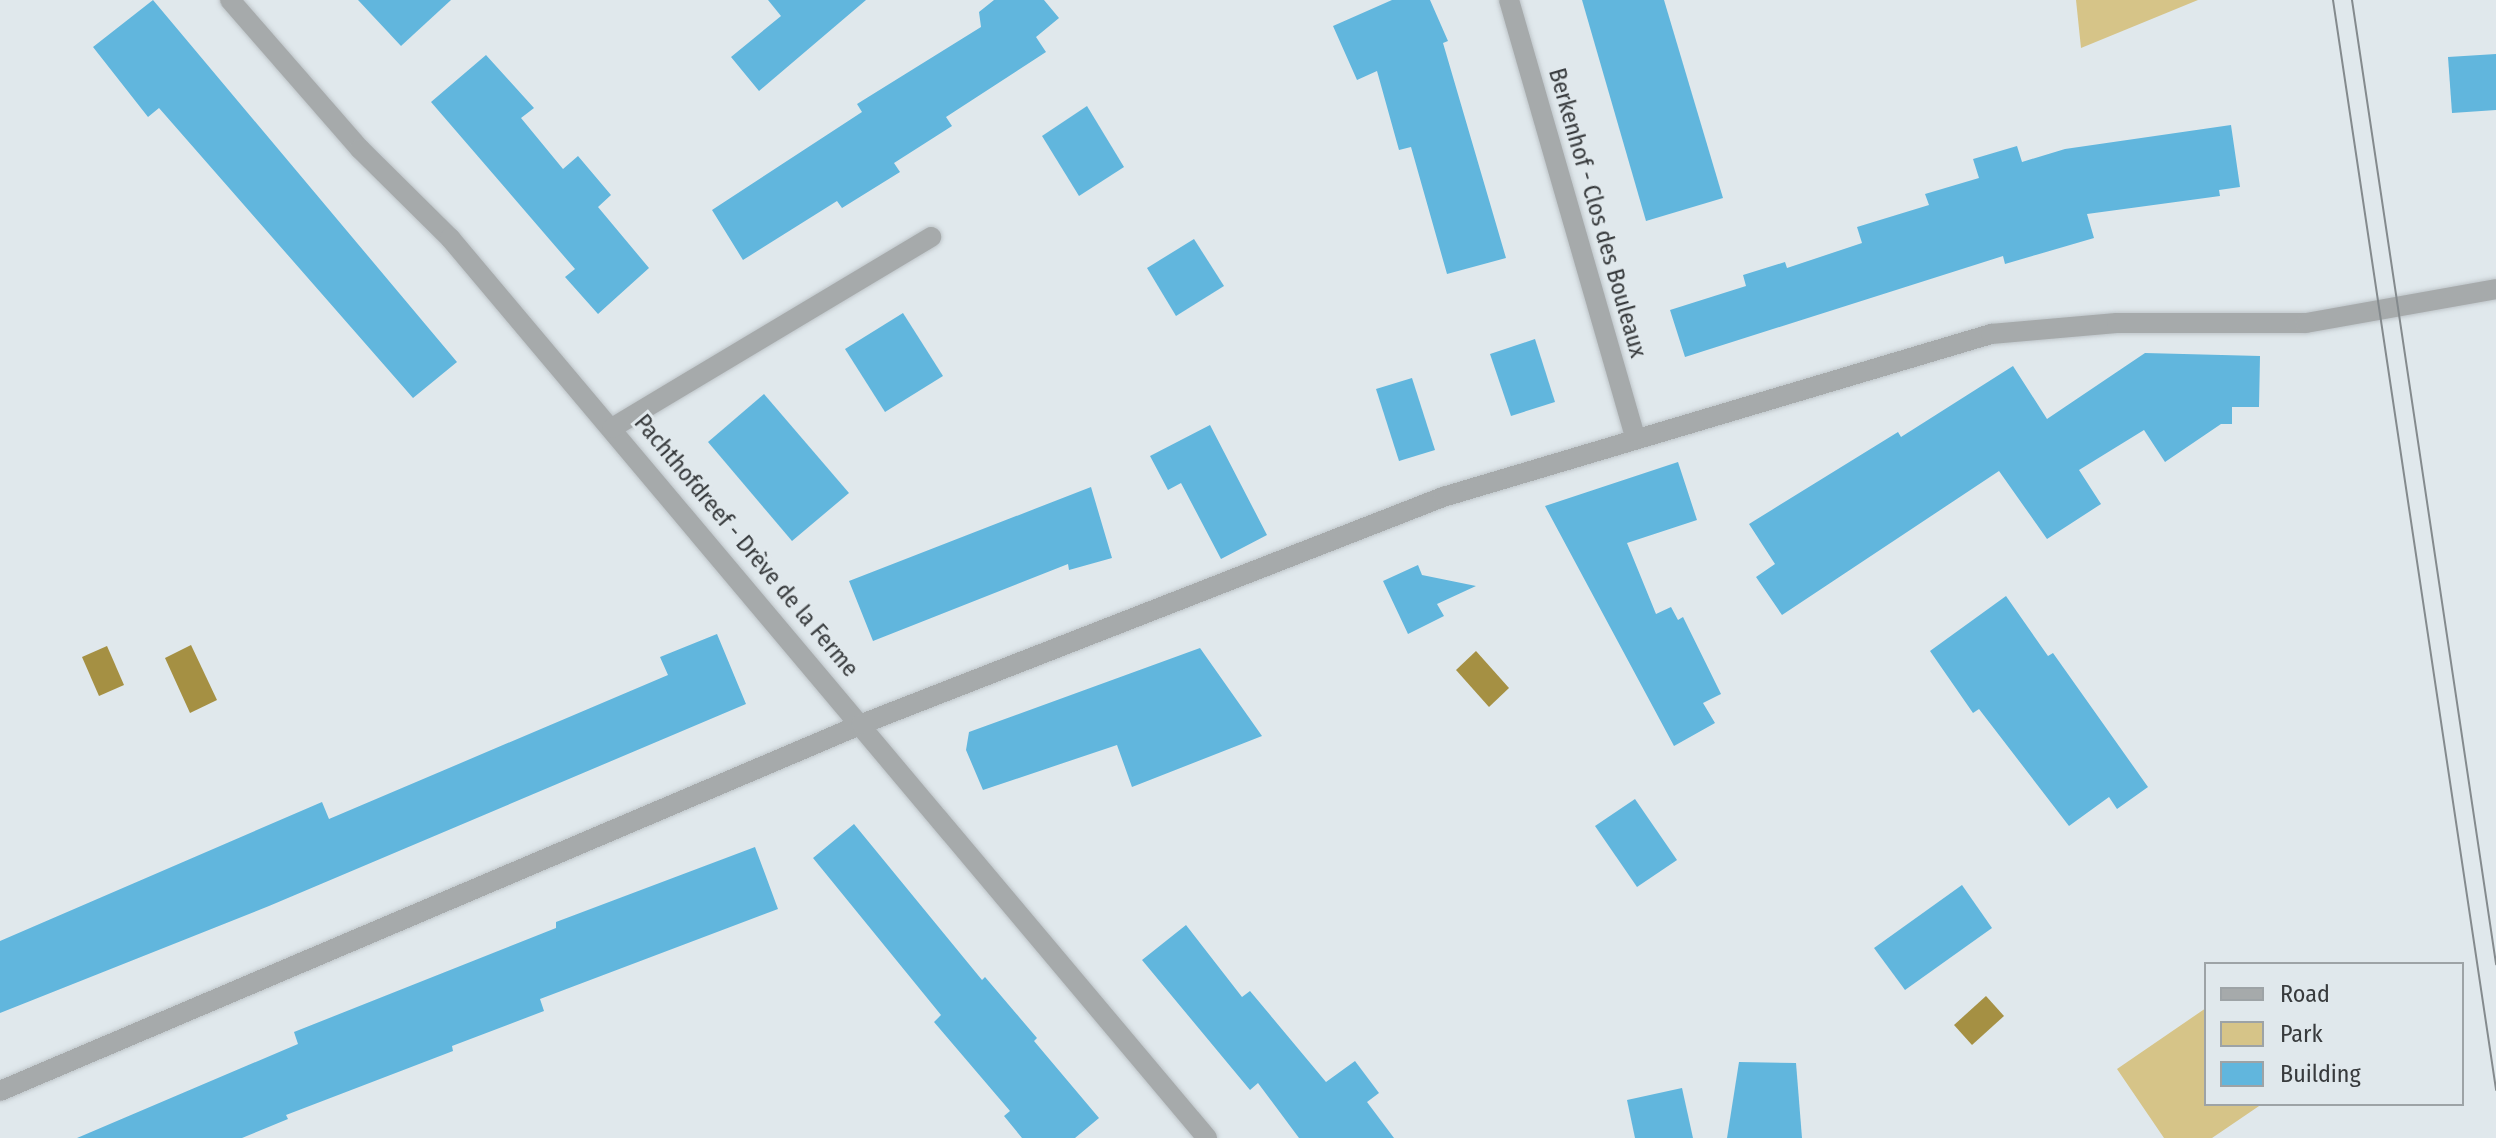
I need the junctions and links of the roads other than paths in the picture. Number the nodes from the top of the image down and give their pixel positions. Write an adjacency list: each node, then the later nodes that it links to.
1 (230, 0): 5 (street, Pachthofdreef - Drève de la Ferme)
2 (1509, 0): 6 (street, Berkenhof - Clos des Bouleaux)
3 (931, 237): 5 (street)
4 (2496, 289): 6 (street)
5 (612, 428): 7 (street, Pachthofdreef - Drève de la Ferme)
6 (1636, 439): 7 (street)
7 (862, 724): 8 (street); 9 (street, Pachthofdreef - Drève de la Ferme)
8 (0, 1091)
9 (1207, 1138)

